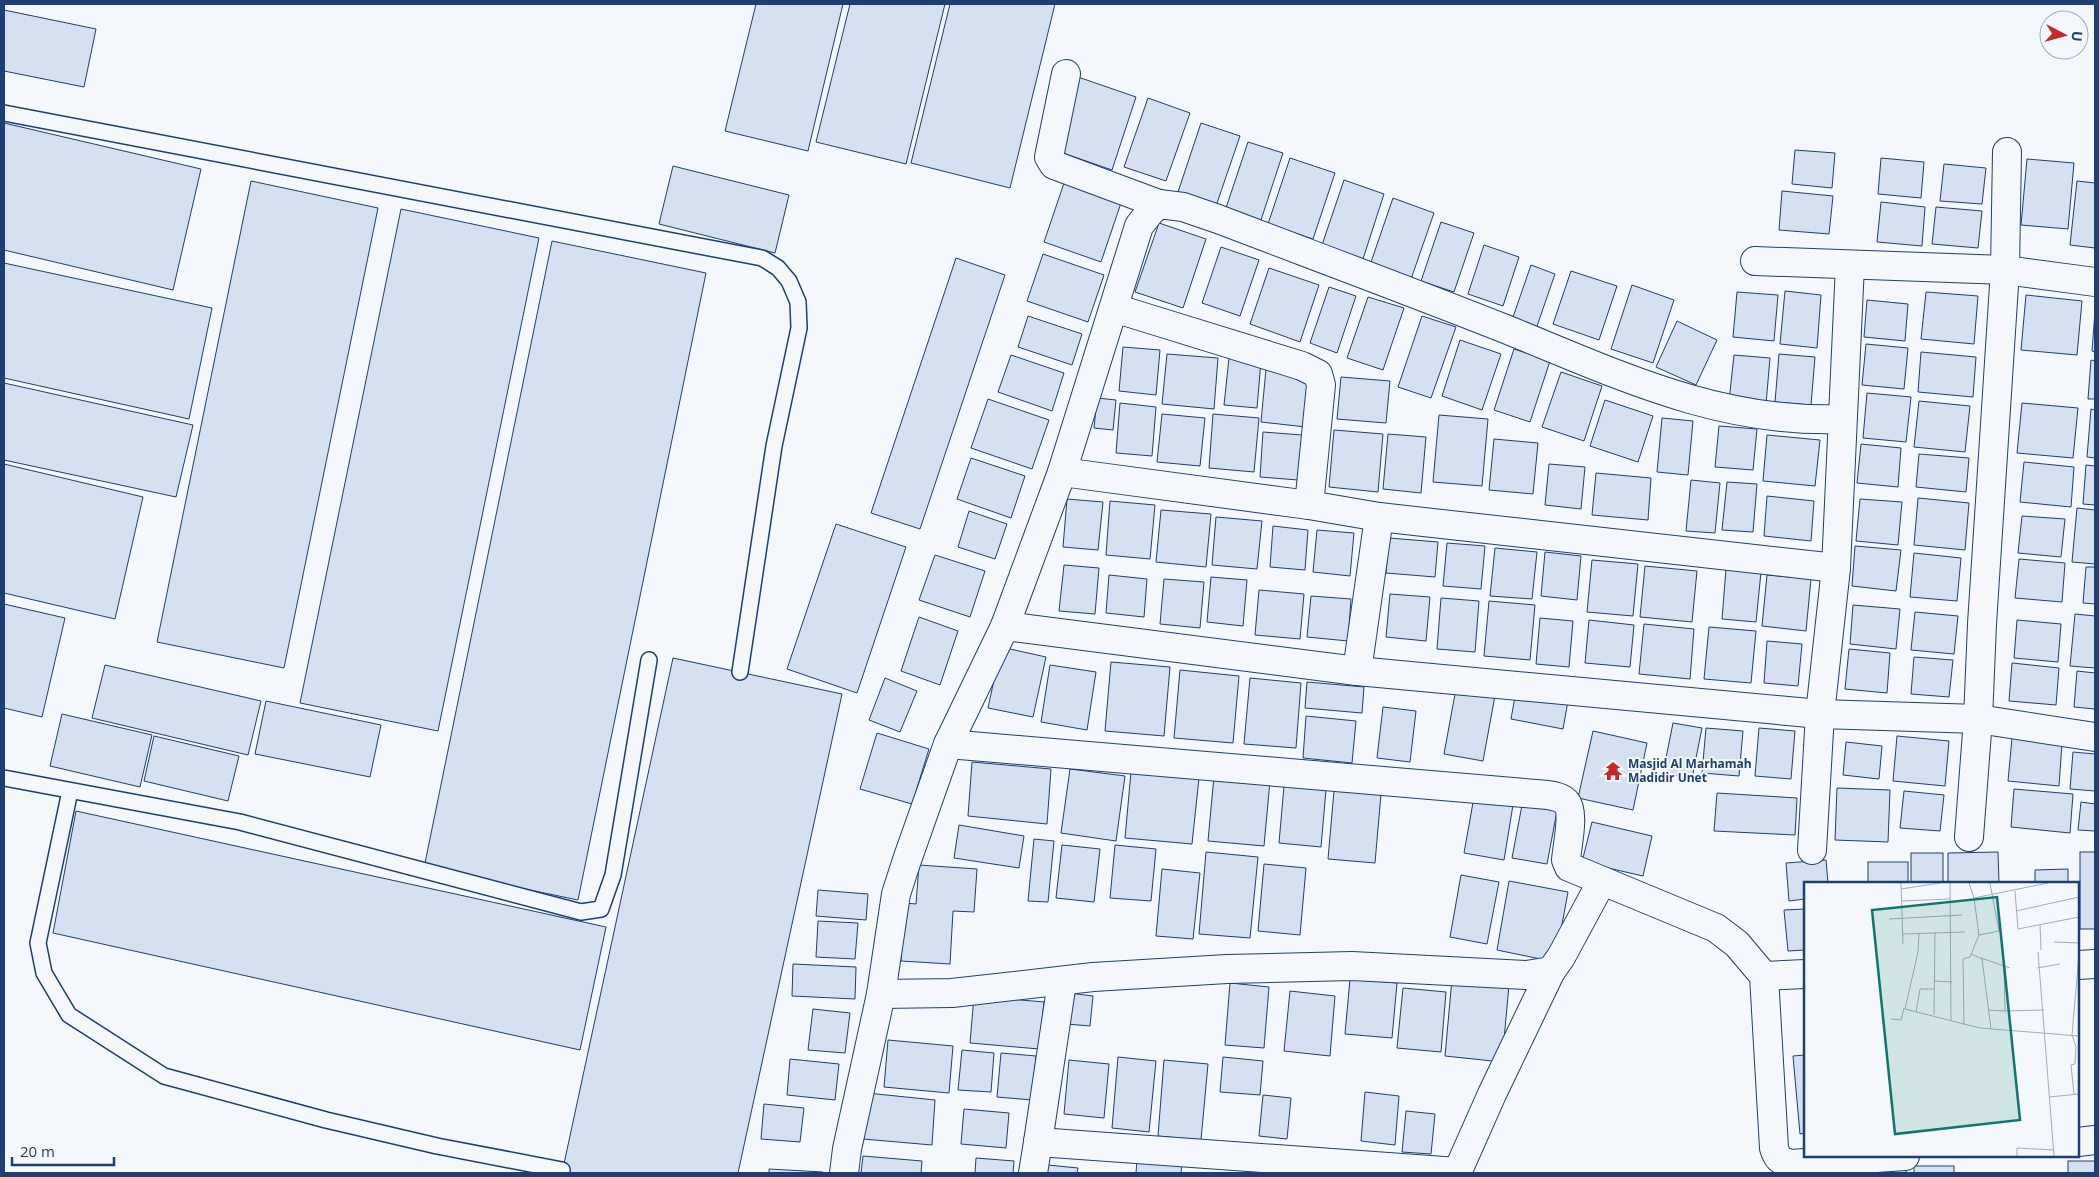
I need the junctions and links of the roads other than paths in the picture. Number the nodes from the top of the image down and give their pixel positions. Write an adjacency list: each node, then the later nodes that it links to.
1 (1066, 74): 4 (street)
2 (4, 113): 18 (lane)
3 (2007, 152): 7 (street)
4 (1159, 204): 9 (street); 10 (street)
5 (1755, 261): 6 (street)
6 (1850, 265): 7 (street); 10 (street)
7 (2004, 270): 8 (street); 20 (street)
8 (2095, 282)
9 (1114, 308): 11 (street); 12 (street)
10 (1842, 419): 14 (street)
11 (1062, 472): 12 (street); 15 (street)
12 (1309, 504): 13 (street)
13 (1379, 517): 14 (street); 17 (street)
14 (1836, 568): 19 (street)
15 (1005, 626): 17 (street); 22 (street)
16 (649, 660): 24 (lane)
17 (1357, 671): 19 (street)
18 (740, 672)
19 (1820, 714): 20 (street); 26 (street)
20 (1978, 719): 21 (street); 25 (street)
21 (2095, 737)
22 (948, 744): 27 (street); 34 (street)
23 (4, 778): 24 (lane)
24 (70, 791): 39 (lane)
25 (1969, 837)
26 (1812, 850)
27 (1602, 881): 30 (street); 32 (street)
28 (2095, 964): 29 (street)
29 (2079, 965)
30 (1552, 971): 33 (street); 40 (street)
31 (1804, 974): 32 (street)
32 (1764, 976): 38 (street)
33 (1062, 982): 34 (street); 36 (street)
34 (881, 994): 41 (street)
35 (2095, 1140): 37 (street)
36 (1038, 1142): 40 (street); 42 (street)
37 (2079, 1142)
38 (1891, 1157)
39 (562, 1170)
40 (1457, 1172)
41 (844, 1173)
42 (1033, 1173)

